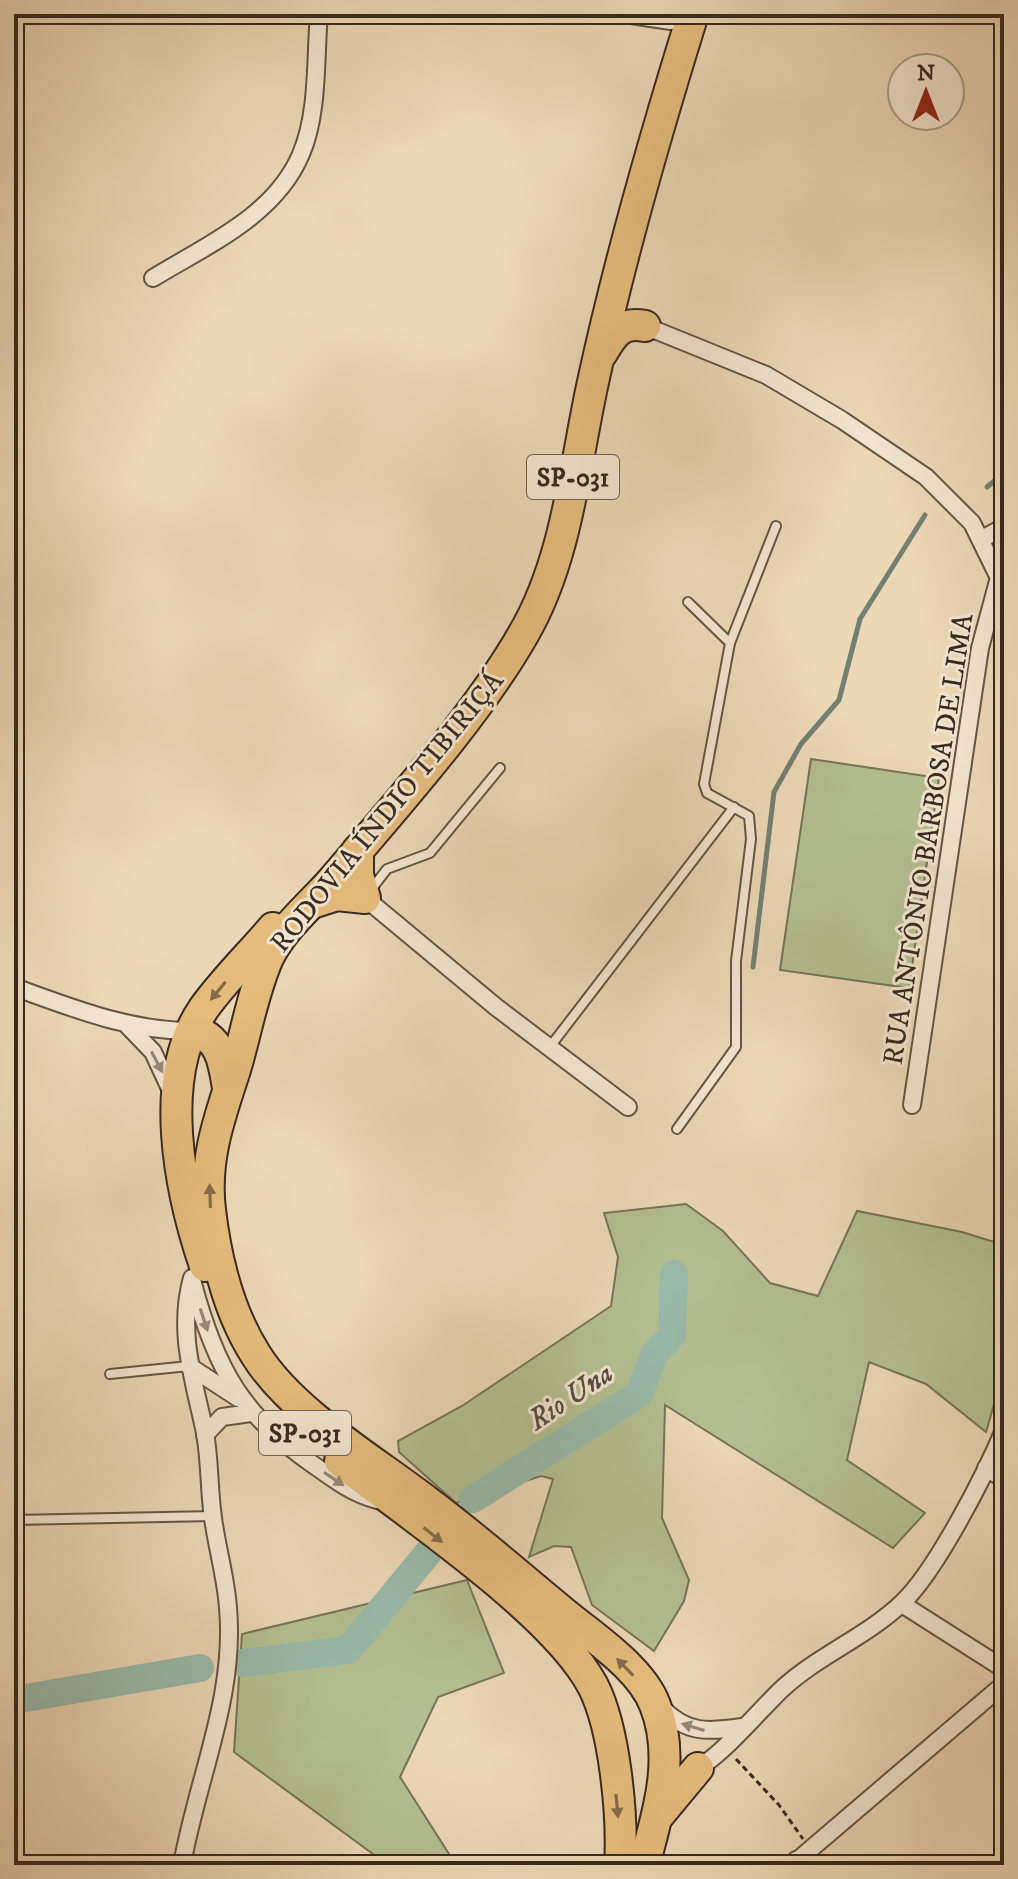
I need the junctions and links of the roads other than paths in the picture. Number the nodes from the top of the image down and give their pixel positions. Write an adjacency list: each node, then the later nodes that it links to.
1 (319, 14): 5 (street)
2 (624, 14): 3 (street)
3 (679, 16): 4 (highway, RODOVIA ÍNDIO TIBIRIÇÁ / SP-031); 21 (highway, RODOVIA ÍNDIO TIBIRIÇÁ / SP-031, one-way to 21)
4 (623, 250): 6 (highway); 7 (highway, RODOVIA ÍNDIO TIBIRIÇÁ / SP-031)
5 (153, 278)
6 (645, 326): 7 (highway); 10 (street)
7 (592, 385): 16 (highway, RODOVIA ÍNDIO TIBIRIÇÁ / SP-031)
8 (776, 526): 13 (lane)
9 (1004, 527): 10 (street)
10 (982, 539): 11 (street)
11 (1001, 584): 24 (street, RUA ANTÔNIO BARBOSA DE LIMA)
12 (688, 602): 13 (lane)
13 (730, 643): 15 (lane)
14 (500, 768): 17 (lane)
15 (734, 807): 22 (lane); 27 (lane)
16 (358, 850): 17 (highway); 18 (highway, RODOVIA ÍNDIO TIBIRIÇÁ / SP-031)
17 (365, 898): 18 (highway); 22 (street)
18 (312, 903): 23 (highway, RODOVIA ÍNDIO TIBIRIÇÁ / SP-031)
19 (14, 987): 20 (street)
20 (126, 1025): 21 (street); 25 (street, one-way to 25)
21 (191, 1031): 23 (highway); 25 (highway, RODOVIA ÍNDIO TIBIRIÇÁ / SP-031)
22 (548, 1049): 26 (street)
23 (228, 1090): 44 (highway, RODOVIA ÍNDIO TIBIRIÇÁ / SP-031, one-way to 23)
24 (912, 1105)
25 (178, 1106): 28 (highway, RODOVIA ÍNDIO TIBIRIÇÁ / SP-031)
26 (628, 1107)
27 (677, 1129)
28 (189, 1216): 29 (street); 38 (highway, RODOVIA ÍNDIO TIBIRIÇÁ / SP-031)
29 (192, 1278): 30 (street); 32 (street, one-way to 32)
30 (189, 1366): 31 (lane); 32 (street); 34 (street)
31 (110, 1374)
32 (247, 1407): 34 (street); 38 (street, one-way to 38)
33 (1004, 1430): 35 (street)
34 (205, 1435): 39 (street)
35 (1000, 1450): 36 (street)
36 (986, 1468): 37 (street); 41 (street)
37 (1004, 1479)
38 (397, 1506): 46 (highway, RODOVIA ÍNDIO TIBIRIÇÁ / SP-031, one-way to 46)
39 (213, 1516): 40 (lane); 51 (street)
40 (14, 1520)
41 (902, 1604): 42 (street); 45 (street)
42 (1004, 1669)
43 (1004, 1684): 50 (street)
44 (652, 1697): 45 (street, one-way to 44); 48 (highway, RODOVIA ÍNDIO TIBIRIÇÁ / SP-031)
45 (744, 1726): 47 (street)
46 (609, 1741): 48 (highway); 52 (highway, RODOVIA ÍNDIO TIBIRIÇÁ / SP-031, one-way to 52)
47 (698, 1768): 48 (street); 49 (highway)
48 (664, 1776): 49 (highway, RODOVIA ÍNDIO TIBIRIÇÁ / SP-031)
49 (657, 1816): 53 (highway, RODOVIA ÍNDIO TIBIRIÇÁ / SP-031)
50 (794, 1862): 54 (street)
51 (182, 1865)
52 (620, 1865)
53 (644, 1865)
54 (823, 1865)

